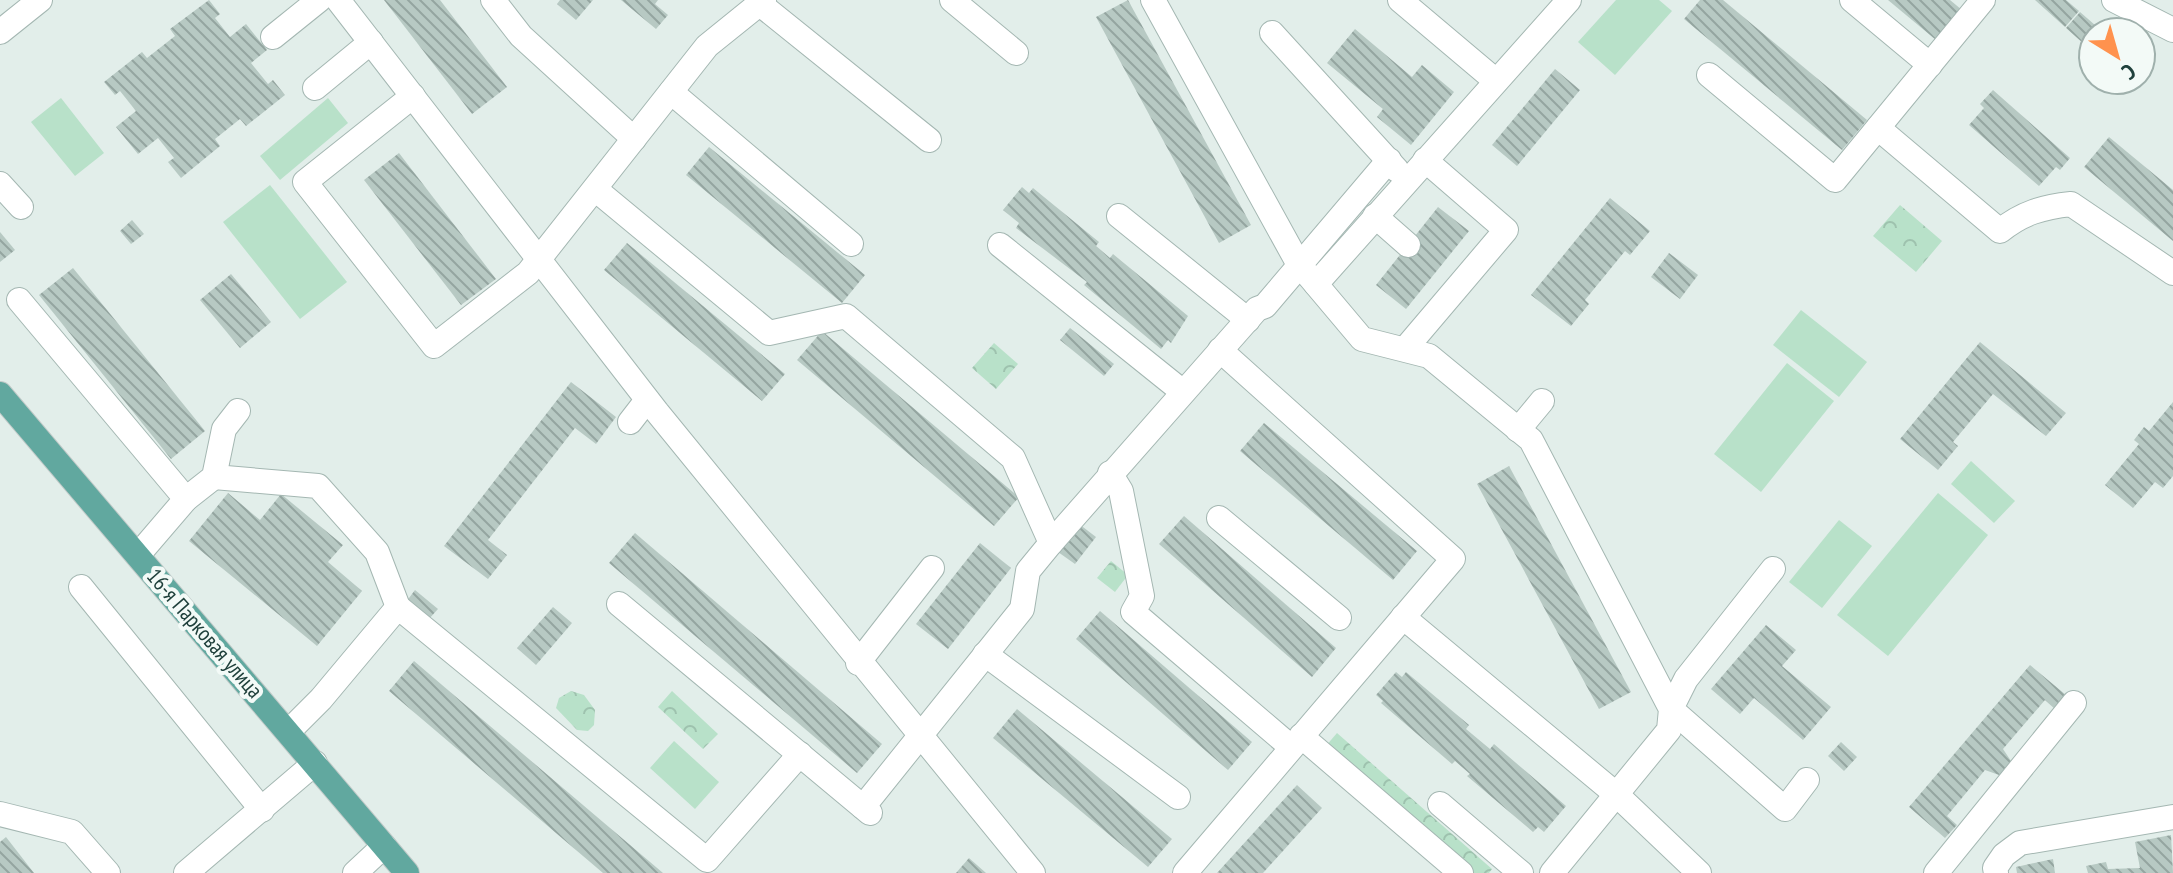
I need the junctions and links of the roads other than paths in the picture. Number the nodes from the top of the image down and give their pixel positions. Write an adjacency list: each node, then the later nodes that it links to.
1 (40, 0): 13 (lane)
2 (952, 0): 17 (lane)
3 (1153, 0): 39 (lane)
4 (1400, 0): 20 (lane)
5 (1569, 0): 20 (lane)
6 (1852, 0): 18 (lane)
7 (1983, 0): 18 (lane)
8 (2114, 0): 12 (lane)
9 (337, 1): 15 (lane); 16 (lane)
10 (491, 2): 25 (lane)
11 (762, 2): 22 (lane); 26 (lane)
12 (2173, 30)
13 (0, 32)
14 (1272, 33): 27 (lane)
15 (273, 37)
16 (371, 42): 21 (lane); 23 (lane)
17 (1016, 53)
18 (1930, 65): 24 (lane)
19 (1709, 75): 24 (lane)
20 (1496, 81): 28 (lane)
21 (315, 88)
22 (671, 92): 25 (lane); 35 (lane)
23 (413, 96): 38 (lane); 38 (lane)
24 (1878, 128): 40 (lane)
25 (634, 139): 31 (lane)
26 (929, 140)
27 (1389, 160): 29 (lane); 39 (lane)
28 (1425, 160): 29 (lane); 44 (lane)
29 (1407, 181): 34 (lane)
30 (0, 184): 32 (lane)
31 (595, 189): 38 (lane); 57 (lane)
32 (21, 207)
33 (1119, 216): 43 (lane)
34 (1375, 216): 37 (lane); 41 (lane)
35 (851, 244)
36 (1000, 245): 46 (lane)
37 (1408, 245)
38 (540, 258): 48 (lane)
39 (1298, 263): 41 (lane); 43 (lane)
40 (2173, 273)
41 (1316, 284): 44 (lane)
42 (19, 300): 55 (lane)
43 (1248, 320): 45 (lane)
44 (1405, 349): 52 (lane)
45 (1220, 350): 46 (lane); 64 (lane)
46 (1183, 392): 53 (lane)
47 (0, 394): 58 (main road, 16-я Парковая улица)
48 (647, 400): 51 (lane); 67 (lane)
49 (1542, 401): 52 (lane)
50 (238, 411): 54 (lane)
51 (630, 422)
52 (1518, 430): 69 (lane)
53 (1110, 473): 57 (lane); 72 (lane)
54 (214, 477): 55 (lane); 63 (lane)
55 (186, 499): 58 (lane)
56 (1219, 518): 65 (lane)
57 (1051, 543): 66 (lane)
58 (138, 555): 70 (main road, 16-я Парковая улица)
59 (932, 568): 67 (lane)
60 (1773, 569): 69 (lane)
61 (81, 587): 79 (lane)
62 (619, 604): 73 (lane)
63 (398, 607): 70 (lane); 73 (lane)
64 (1403, 617): 72 (lane); 76 (lane)
65 (1339, 618)
66 (985, 654): 71 (lane); 77 (lane)
67 (858, 663): 71 (lane)
68 (2074, 703): 93 (lane)
69 (1671, 709): 75 (lane); 76 (lane)
70 (289, 731): 74 (main road, 16-я Парковая улица)
71 (920, 737): 73 (lane); 87 (lane)
72 (1296, 742): 88 (lane); 89 (lane)
73 (800, 754)
74 (315, 763): 79 (lane); 82 (main road, 16-я Парковая улица)
75 (1807, 780)
76 (1617, 795): 91 (lane); 92 (lane)
77 (1178, 797)
78 (1440, 804): 90 (lane)
79 (262, 810): 84 (lane)
80 (0, 814): 83 (lane)
81 (2173, 817): 94 (lane)
82 (384, 846): 85 (lane); 86 (main road, 16-я Парковая улица)
83 (108, 873)
84 (186, 873)
85 (355, 873)
86 (407, 873)
87 (1033, 873)
88 (1185, 873)
89 (1461, 873)
90 (1521, 873)
91 (1552, 873)
92 (1699, 873)
93 (1936, 873)
94 (1996, 873)

